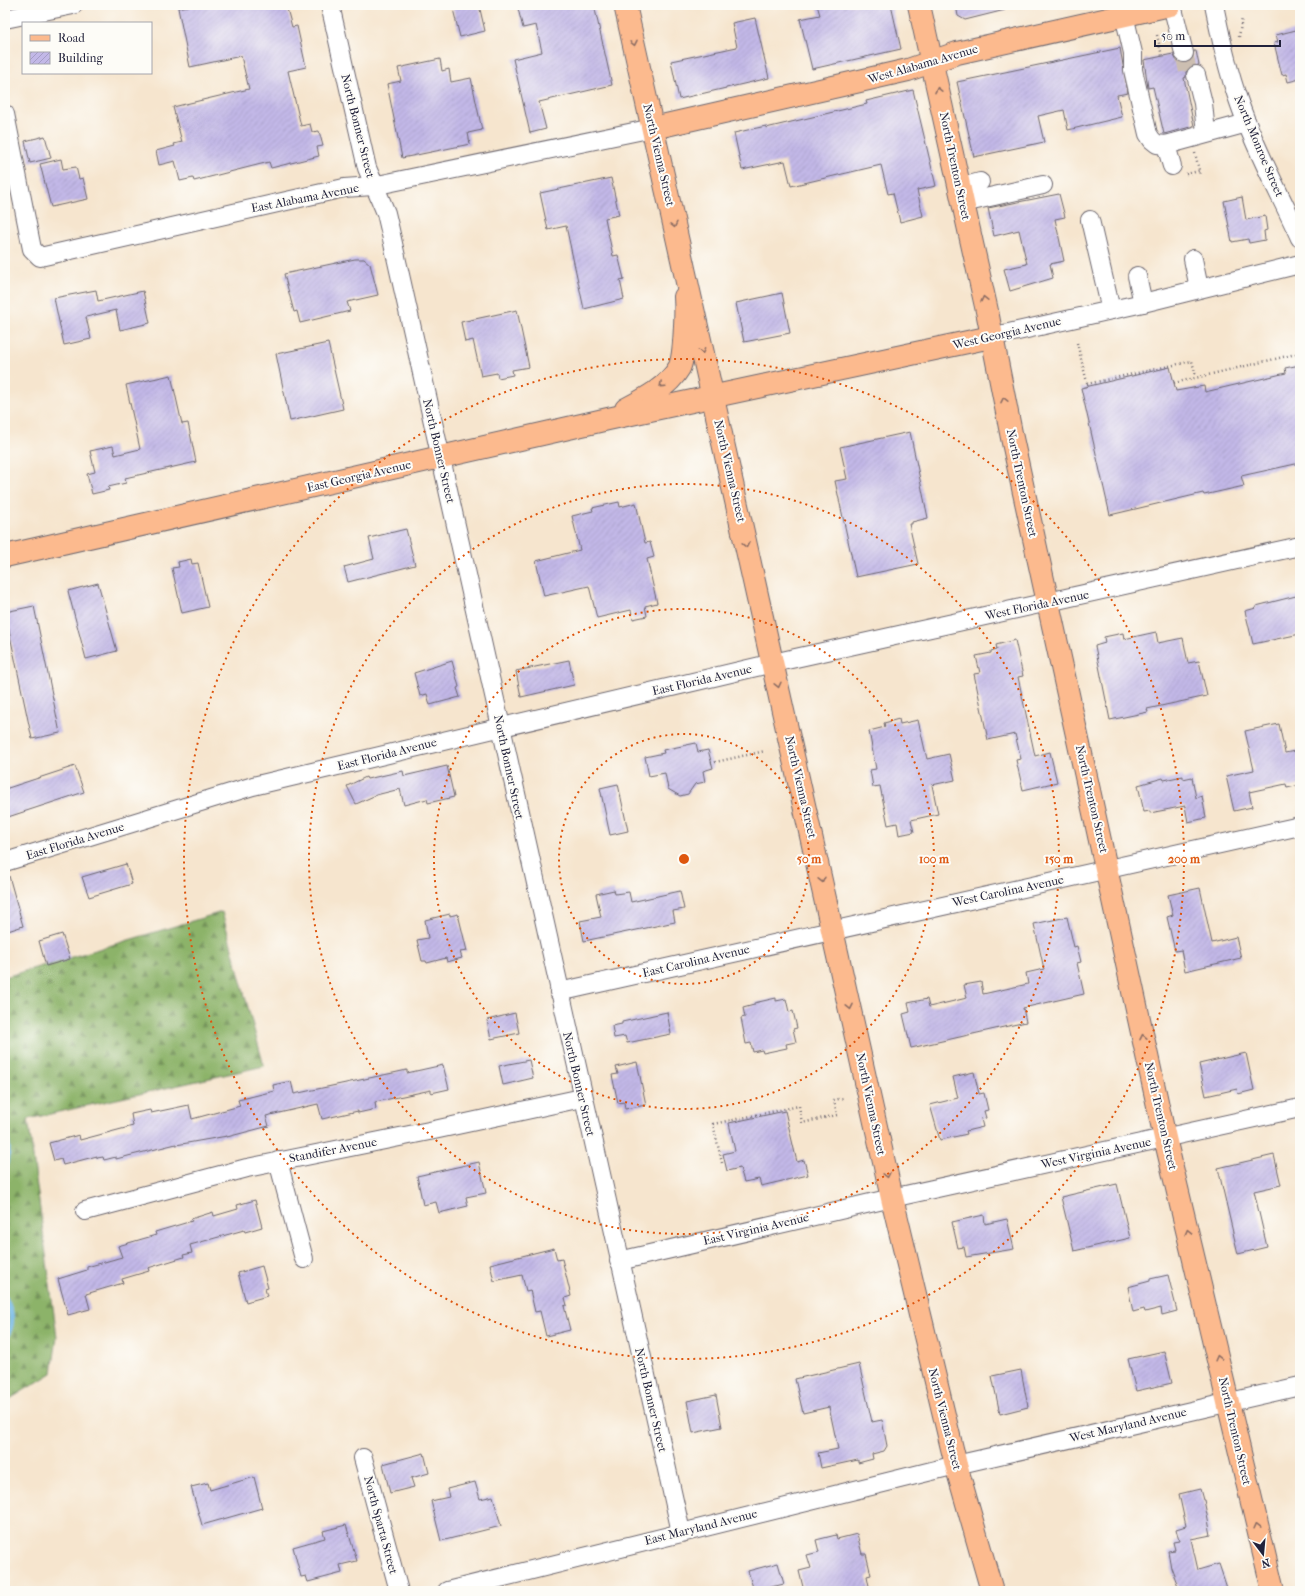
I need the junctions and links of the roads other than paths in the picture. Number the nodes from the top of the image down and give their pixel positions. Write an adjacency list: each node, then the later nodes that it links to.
1 (73, 5): 9 (street)
2 (330, 5): 20 (street, North Bonner Street)
3 (625, 5): 14 (main road, North Vienna Street, one-way to 14)
4 (918, 5): 10 (main road, North Trenton Street)
5 (1171, 5): 6 (street); 8 (main road, West Alabama Avenue)
6 (1180, 5)
7 (1214, 5): 13 (street, North Monroe Street)
8 (1124, 15): 10 (main road, West Alabama Avenue); 16 (street)
9 (5, 19)
10 (931, 61): 14 (main road, West Alabama Avenue); 21 (main road, North Trenton Street, one-way to 10)
11 (1193, 76): 15 (street)
12 (5, 114): 20 (street, East Alabama Avenue)
13 (1247, 123): 15 (street); 23 (street, North Monroe Street)
14 (652, 128): 20 (street, East Alabama Avenue); 24 (main road, North Vienna Street, one-way to 24)
15 (1206, 133): 16 (street)
16 (1166, 145): 17 (street)
17 (1179, 170)
18 (980, 182): 21 (street)
19 (1043, 185): 21 (street)
20 (373, 186): 34 (street, North Bonner Street)
21 (961, 196): 31 (main road, North Trenton Street, one-way to 21)
22 (1090, 220): 30 (street)
23 (1300, 238)
24 (681, 256): 32 (main road, North Vienna Street, one-way to 32); 33 (main road, one-way to 33)
25 (1193, 259): 28 (street)
26 (1300, 264): 28 (street, West Georgia Avenue)
27 (1137, 276): 29 (street)
28 (1199, 288): 29 (street, West Georgia Avenue)
29 (1143, 303): 30 (street, West Georgia Avenue)
30 (1111, 310): 31 (street, West Georgia Avenue)
31 (991, 337): 32 (main road, West Georgia Avenue); 37 (main road, North Trenton Street, one-way to 31)
32 (713, 398): 33 (main road, East Georgia Avenue); 38 (main road, North Vienna Street, one-way to 38)
33 (608, 419): 34 (main road, East Georgia Avenue)
34 (440, 457): 36 (main road, East Georgia Avenue); 39 (street, North Bonner Street)
35 (1300, 546): 37 (street, West Florida Avenue)
36 (5, 556)
37 (1048, 602): 38 (street, West Florida Avenue); 42 (main road, North Trenton Street)
38 (773, 663): 39 (street, East Florida Avenue); 43 (main road, North Vienna Street, one-way to 43)
39 (500, 726): 41 (street, East Florida Avenue); 44 (street, North Bonner Street)
40 (1300, 826): 42 (street, West Carolina Avenue)
41 (5, 862)
42 (1108, 869): 43 (street, West Carolina Avenue); 47 (main road, North Trenton Street, one-way to 42)
43 (833, 930): 44 (street, East Carolina Avenue); 49 (main road, North Vienna Street, one-way to 49)
44 (559, 992): 45 (street, North Bonner Street)
45 (582, 1098): 48 (street, Standifer Avenue); 52 (street, North Bonner Street)
46 (1300, 1108): 47 (street, West Virginia Avenue)
47 (1165, 1138): 49 (street, West Virginia Avenue); 54 (main road, North Trenton Street, one-way to 47)
48 (278, 1161): 50 (street, Standifer Avenue); 51 (street)
49 (892, 1198): 52 (street, East Virginia Avenue); 56 (main road, North Vienna Street)
50 (85, 1211)
51 (304, 1259)
52 (619, 1261): 57 (street, North Bonner Street)
53 (1300, 1386): 54 (street, West Maryland Avenue)
54 (1229, 1401): 56 (street, West Maryland Avenue); 61 (main road, North Trenton Street, one-way to 54)
55 (363, 1458): 58 (street, North Sparta Street)
56 (956, 1465): 57 (street, East Maryland Avenue); 60 (main road, North Vienna Street)
57 (680, 1532): 59 (street, East Maryland Avenue)
58 (400, 1591)
59 (447, 1591)
60 (992, 1591)
61 (1273, 1591)

